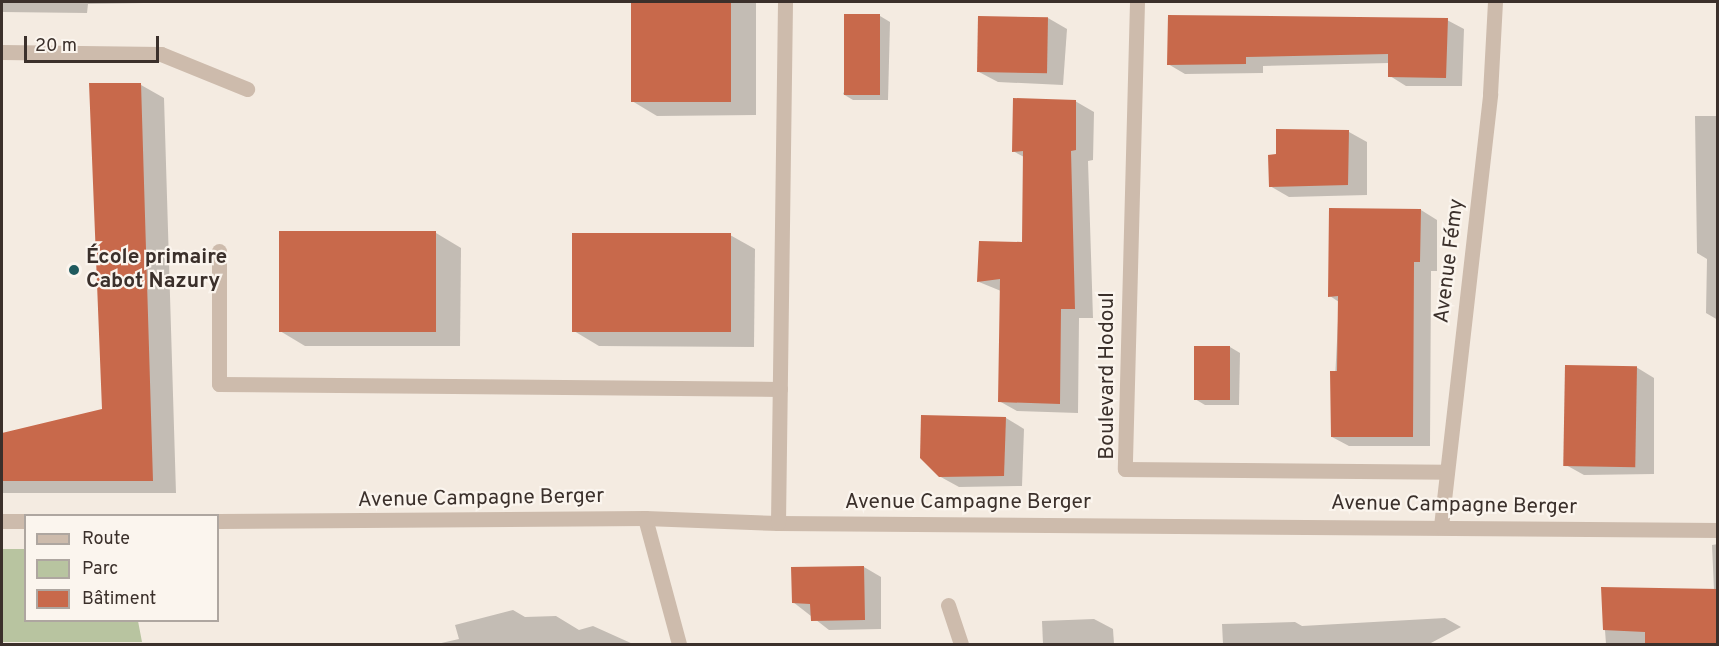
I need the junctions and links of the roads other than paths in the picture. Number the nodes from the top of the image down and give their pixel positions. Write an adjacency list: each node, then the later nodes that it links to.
1 (785, 2): 7 (street)
2 (1137, 2): 8 (street, Boulevard Hodoul)
3 (1494, 2): 8 (street, Avenue Fémy)
4 (2, 52): 5 (street)
5 (247, 89)
6 (219, 250): 7 (street)
7 (780, 389): 13 (street)
8 (1447, 472): 14 (street, Avenue Fémy)
9 (645, 518): 12 (street, Avenue Campagne Berger); 13 (street, Avenue Campagne Berger); 17 (street)
10 (2, 520): 11 (street)
11 (24, 521)
12 (219, 521)
13 (778, 523): 14 (street, Avenue Campagne Berger)
14 (1441, 526): 15 (street, Avenue Campagne Berger)
15 (1718, 530)
16 (948, 605): 18 (street)
17 (679, 645)
18 (961, 645)

